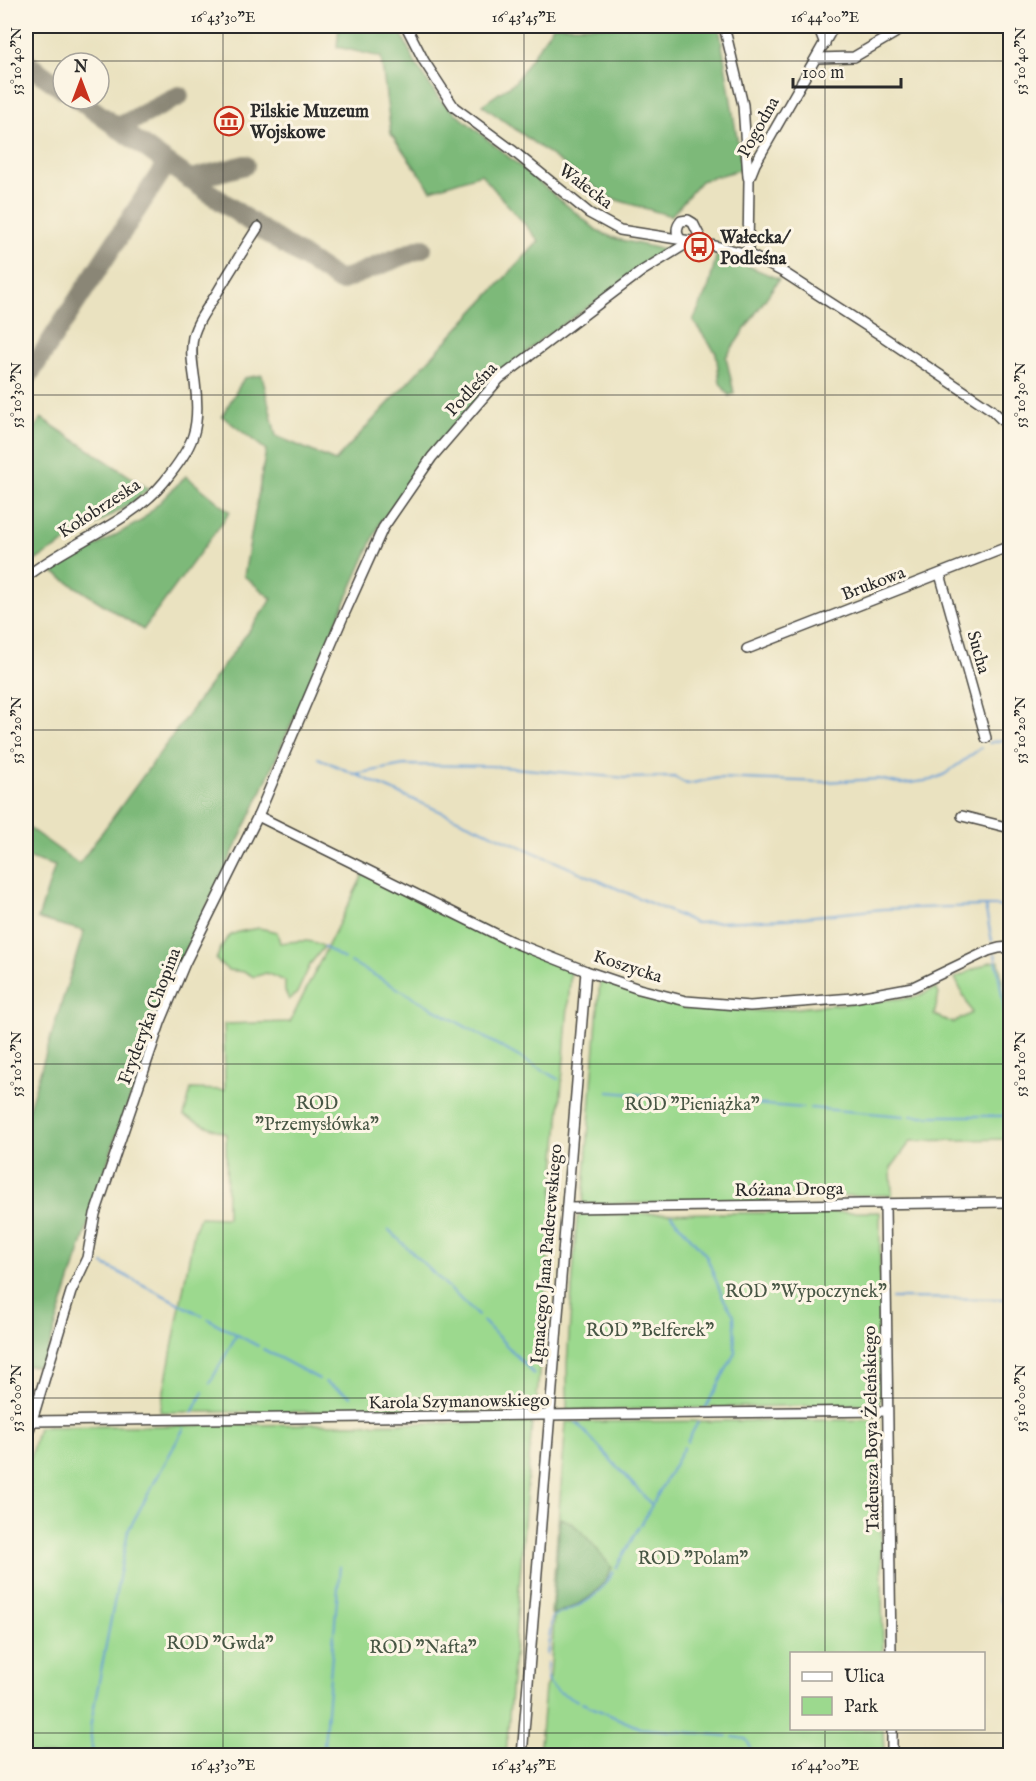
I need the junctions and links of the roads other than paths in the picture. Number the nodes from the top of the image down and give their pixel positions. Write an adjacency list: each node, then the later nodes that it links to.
1 (406, 26): 10 (street, Wałecka)
2 (724, 26): 8 (street)
3 (818, 26): 6 (street)
4 (834, 26): 6 (street, Pogodna)
5 (903, 26): 7 (street)
6 (825, 44): 7 (street, Pogodna)
7 (817, 58): 8 (street, Pogodna)
8 (749, 179): 13 (street, Pogodna)
9 (258, 227): 17 (street, Kołobrzeska)
10 (680, 240): 11 (street, Wałecka); 12 (street)
11 (691, 241): 12 (street, Wałecka); 18 (street, Podleśna)
12 (703, 243): 13 (street, Wałecka)
13 (748, 254): 14 (street, Wałecka)
14 (1011, 428)
15 (1011, 546): 16 (street, Brukowa)
16 (940, 574): 19 (street, Brukowa); 20 (street, Sucha)
17 (26, 577)
18 (342, 618): 21 (street, Fryderyka Chopina)
19 (747, 649)
20 (986, 738)
21 (258, 816): 25 (street, Koszycka); 31 (street, Fryderyka Chopina)
22 (962, 816): 23 (street)
23 (1011, 828)
24 (1011, 947): 25 (street, Koszycka)
25 (586, 971): 28 (street, Ignacego Jana Paderewskiego)
26 (1011, 1202): 27 (street, Różana Droga)
27 (885, 1205): 28 (street, Różana Droga); 29 (street, Tadeusza Boya Żeleńskiego)
28 (567, 1208): 30 (street, Ignacego Jana Paderewskiego)
29 (887, 1411): 30 (street, Karola Szymanowskiego); 33 (street, Tadeusza Boya Żeleńskiego)
30 (549, 1416): 31 (street, Karola Szymanowskiego); 35 (street, Ignacego Jana Paderewskiego)
31 (32, 1421): 32 (street, Fryderyka Chopina)
32 (26, 1440)
33 (891, 1652)
34 (892, 1730): 36 (street)
35 (522, 1755)
36 (892, 1755)

